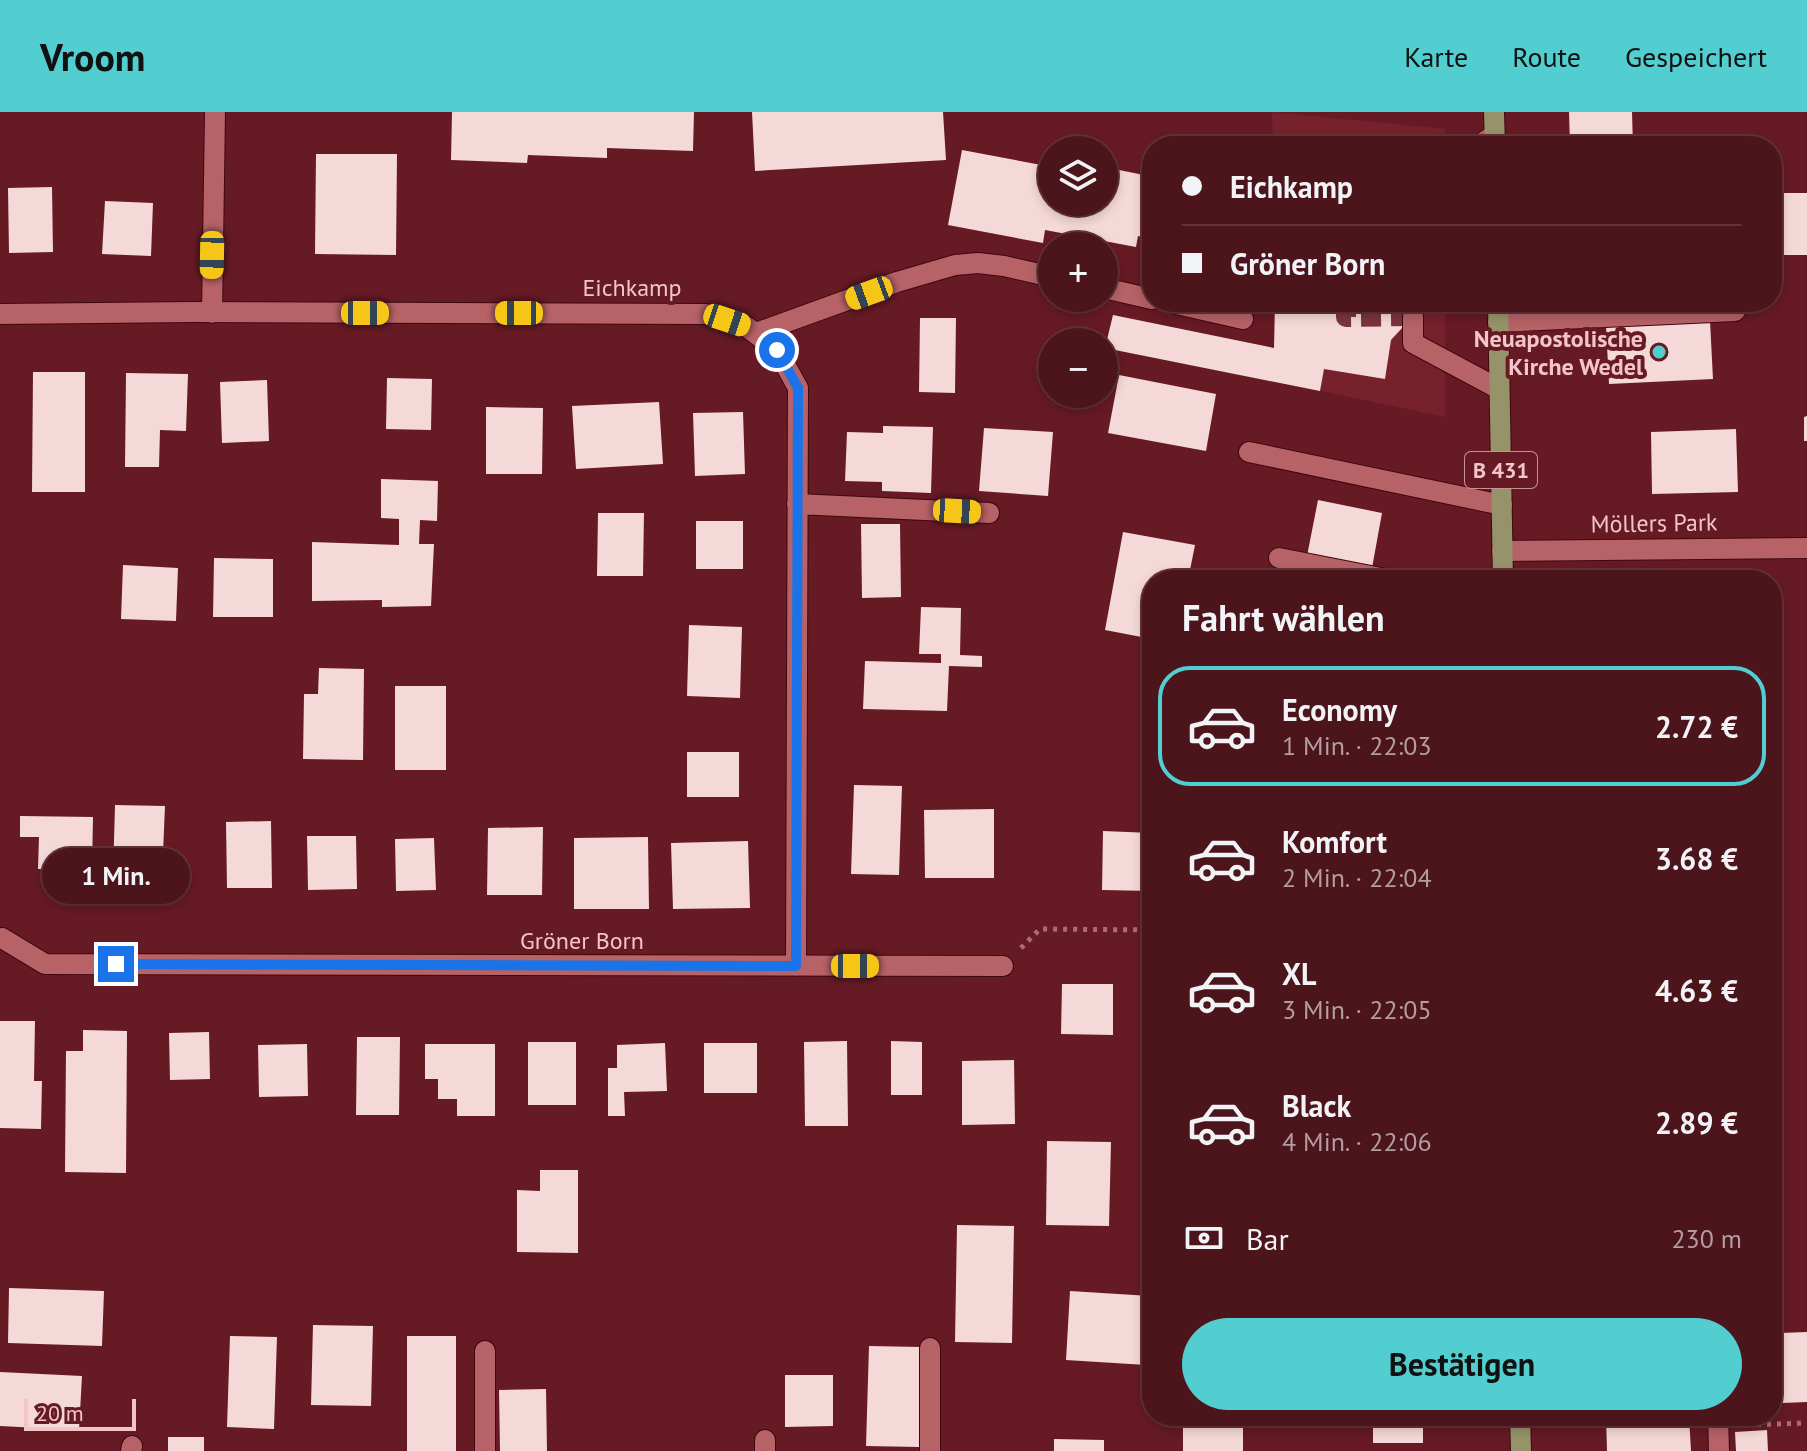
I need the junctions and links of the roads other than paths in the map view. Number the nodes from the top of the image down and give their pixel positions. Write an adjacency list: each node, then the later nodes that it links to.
1 (215, 112): 9 (street)
2 (1494, 112): 3 (main road)
3 (1490, 136)
4 (1038, 274): 13 (street)
5 (1118, 291): 6 (street)
6 (1142, 297)
7 (1212, 312): 12 (street)
8 (1498, 312): 14 (main road, B 431)
9 (212, 313): 10 (street, Eichkamp); 13 (street, Eichkamp)
10 (0, 314)
11 (1413, 316): 14 (street)
12 (1243, 319)
13 (756, 333): 16 (street, Eichkamp)
14 (1499, 389): 17 (main road, B 431)
15 (1249, 452): 17 (street)
16 (797, 504): 18 (street); 25 (street, Eichkamp)
17 (1502, 505): 20 (main road, B 431)
18 (989, 513)
19 (1807, 548): 20 (street, Möllers Park)
20 (1502, 551): 23 (main road, B 431)
21 (1279, 558): 22 (street)
22 (1340, 570)
23 (1503, 570)
24 (2, 938): 25 (street, Gröner Born)
25 (796, 966): 26 (street, Gröner Born)
26 (1003, 966)
27 (930, 1348): 32 (street)
28 (485, 1351): 31 (street)
29 (1520, 1426): 33 (main road)
30 (1718, 1426): 34 (street)
31 (485, 1451)
32 (930, 1451)
33 (1521, 1451)
34 (1719, 1451)

